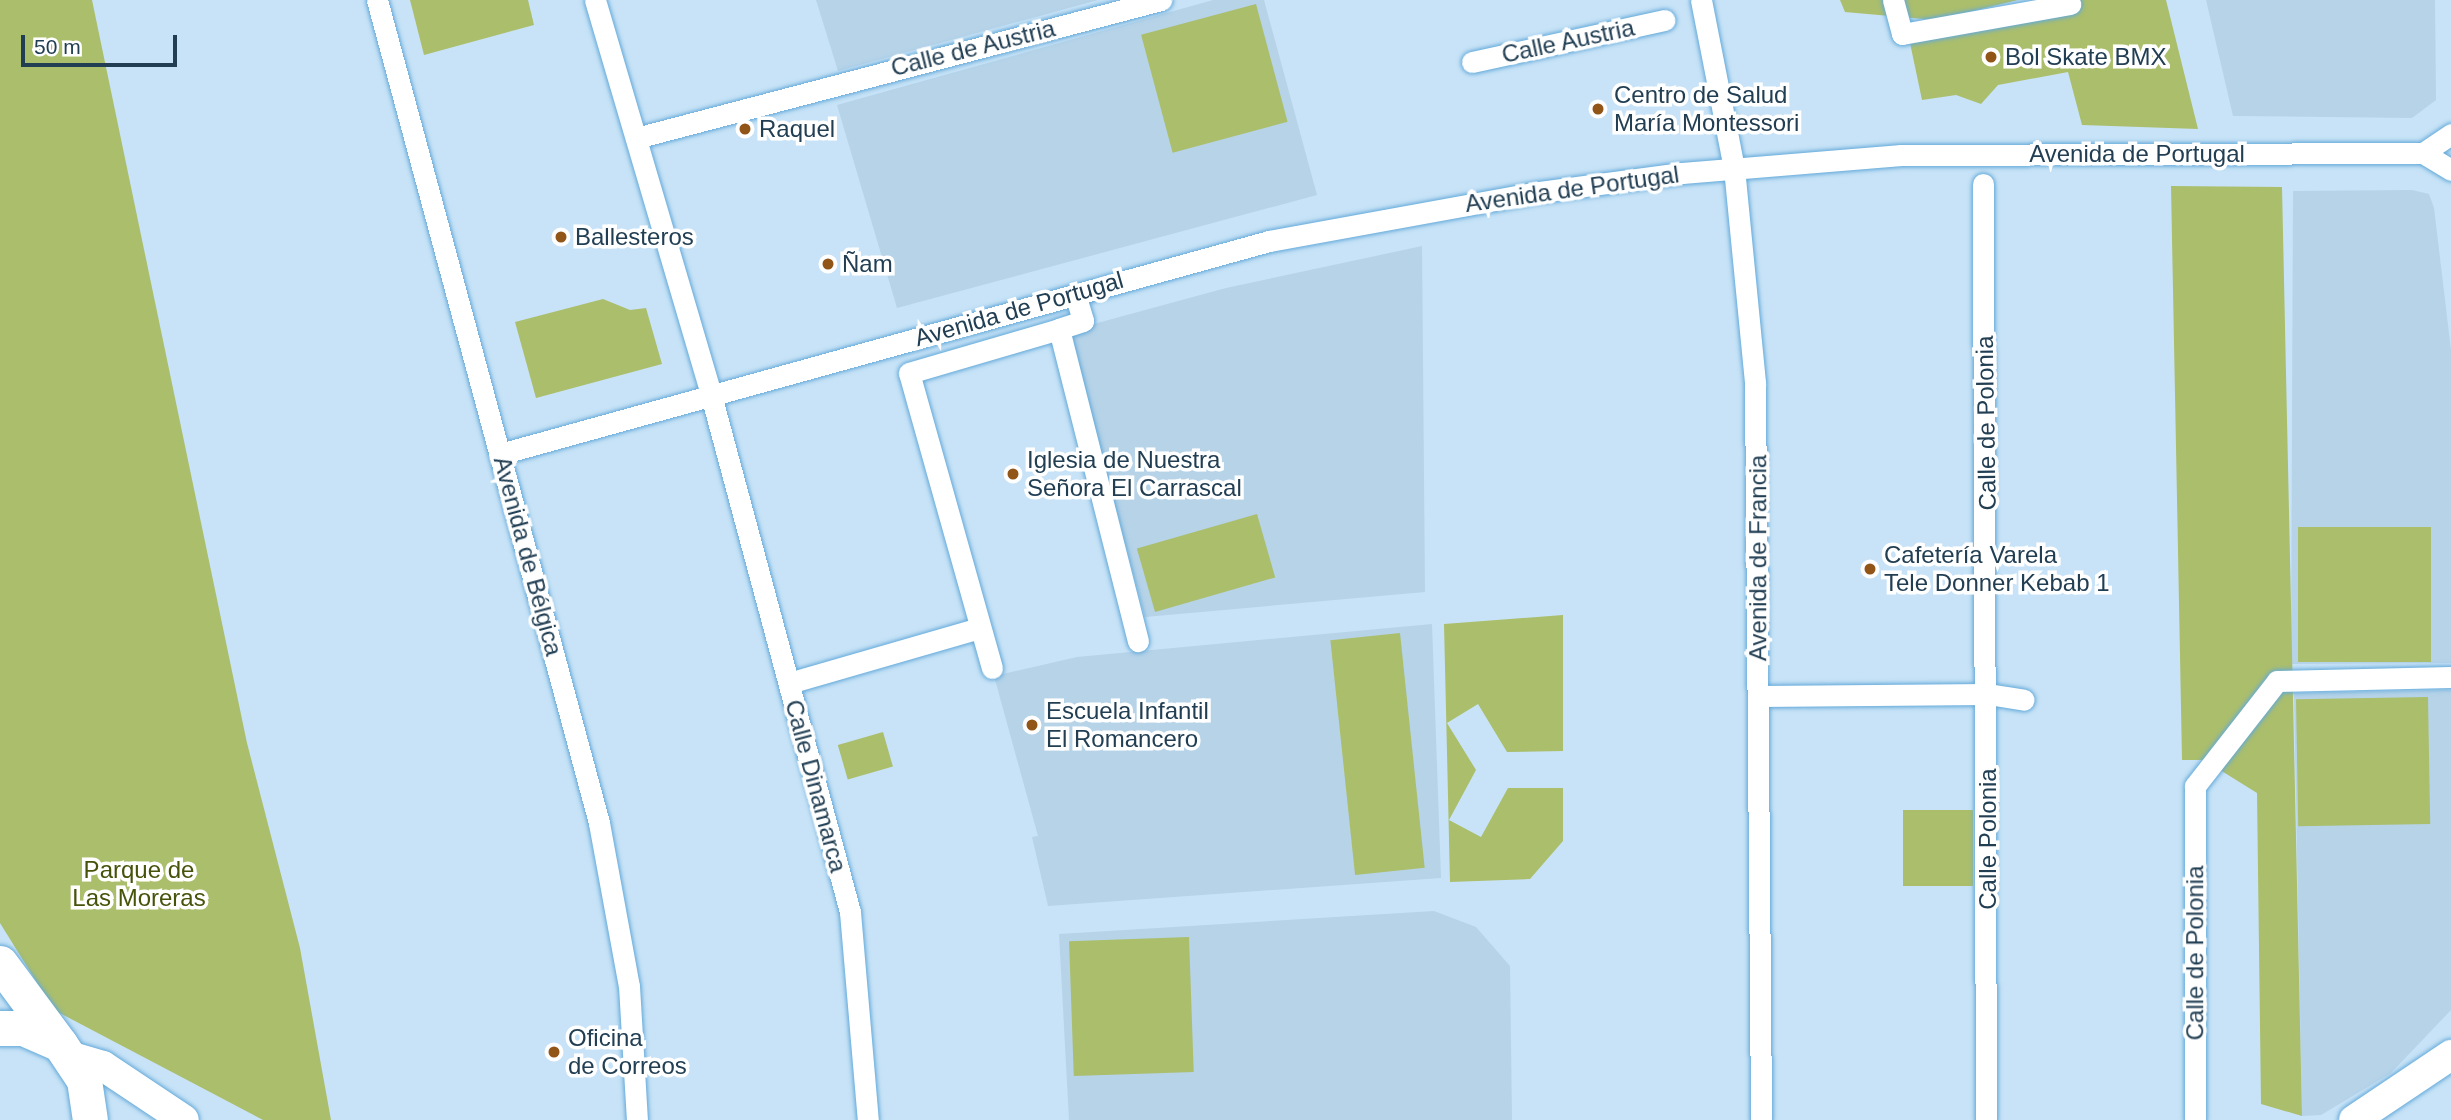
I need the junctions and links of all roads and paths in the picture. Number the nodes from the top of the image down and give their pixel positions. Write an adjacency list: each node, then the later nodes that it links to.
1 (377, 0): 18 (street, Avenida de Bélgica)
2 (595, 0): 10 (street)
3 (1161, 0): 10 (street, Calle de Austria)
4 (1701, 0): 12 (street, Avenida de Francia)
5 (1893, 0): 6 (street)
6 (2070, 4)
7 (1664, 20): 8 (street, Calle Austria)
8 (1472, 62)
9 (2451, 134): 11 (street)
10 (636, 138): 17 (street)
11 (2423, 153): 12 (street, Avenida de Portugal); 13 (street)
12 (1734, 168): 15 (street, Avenida de Portugal); 26 (street, Avenida de Francia)
13 (2451, 170)
14 (1983, 184): 21 (street, Calle de Polonia)
15 (1075, 294): 16 (street); 17 (street, Avenida de Portugal)
16 (1059, 328): 19 (street); 20 (street)
17 (711, 395): 18 (street, Avenida de Portugal); 24 (street)
18 (500, 454): 35 (street, Avenida de Bélgica)
19 (979, 628): 22 (street); 24 (street, Calle Dinamarca)
20 (1139, 641)
21 (1988, 662): 25 (street, Calle Polonia)
22 (992, 668)
23 (2451, 677): 32 (street, Calle de Polonia)
24 (789, 683): 36 (street, Calle Dinamarca)
25 (1988, 694): 26 (street); 27 (street); 38 (street, Calle Polonia)
26 (1759, 696): 37 (street, Avenida de Francia)
27 (2024, 700)
28 (0, 963): 30 (main road)
29 (0, 1028): 30 (main road)
30 (66, 1051): 33 (main road); 34 (street)
31 (2451, 1055): 39 (street)
32 (2195, 1119)
33 (90, 1120)
34 (184, 1120)
35 (636, 1120)
36 (869, 1120)
37 (1761, 1120)
38 (1986, 1120)
39 (2354, 1120)

